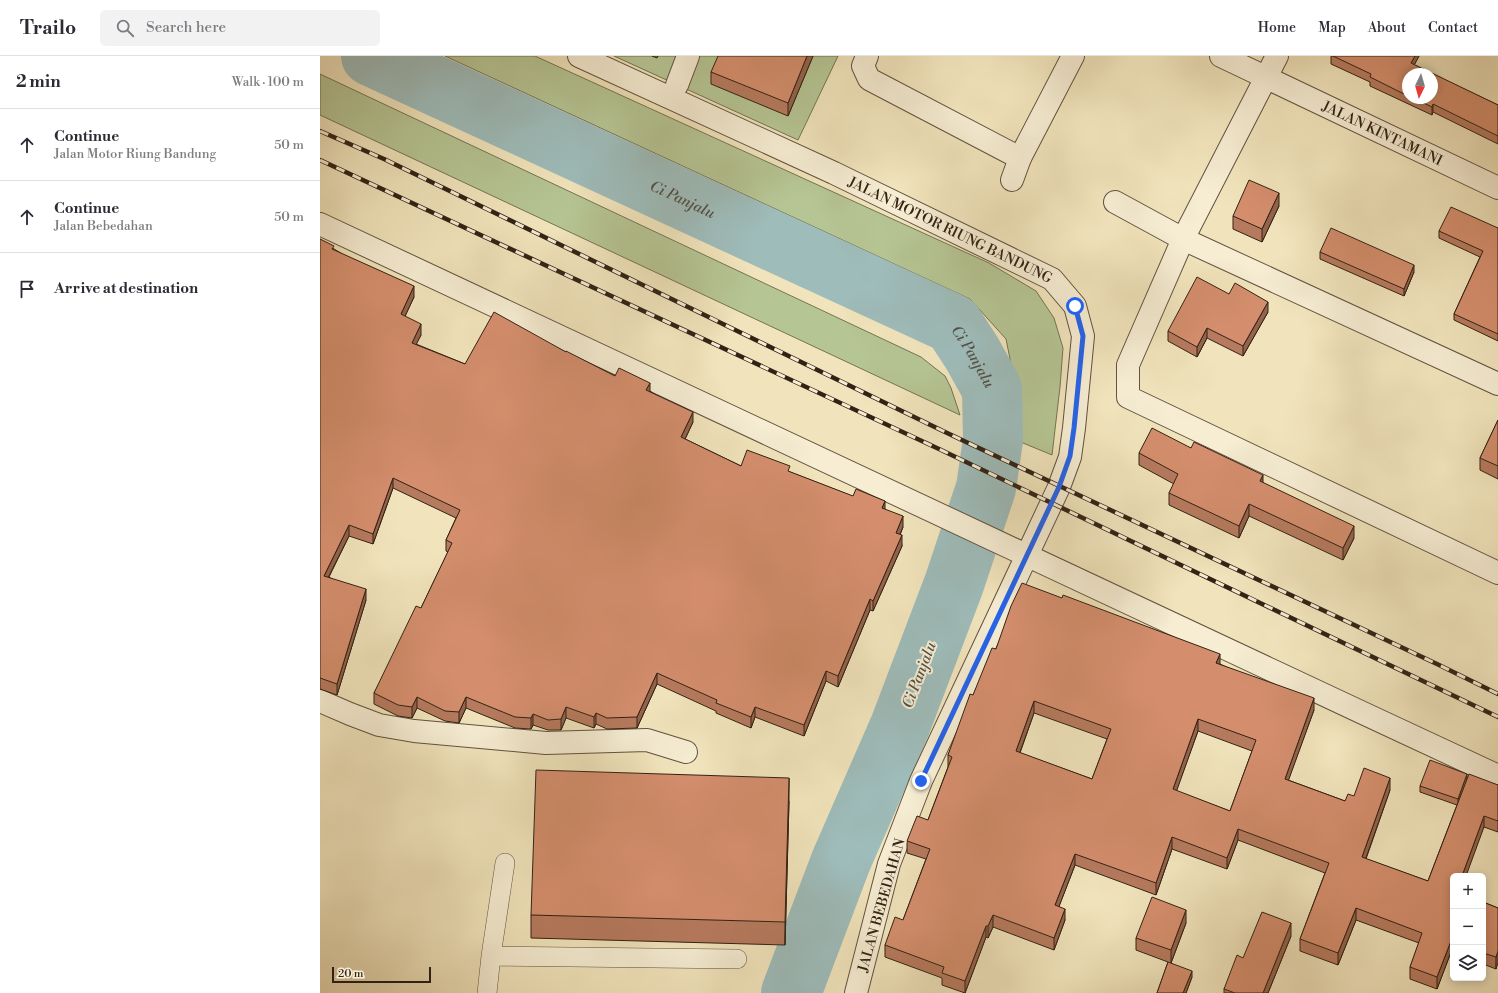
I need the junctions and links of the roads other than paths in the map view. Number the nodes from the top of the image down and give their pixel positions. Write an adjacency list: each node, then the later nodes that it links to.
1 (580, 56): 16 (street, JALAN MOTOR RIUNG BANDUNG)
2 (688, 56): 8 (street)
3 (867, 56): 9 (street)
4 (1073, 56): 9 (street)
5 (1221, 56): 7 (street, JALAN KINTAMANI)
6 (1277, 56): 7 (street)
7 (1267, 78): 11 (street, JALAN KINTAMANI); 14 (street)
8 (677, 85)
9 (1020, 158): 10 (street)
10 (1012, 180)
11 (1498, 188)
12 (1115, 202): 14 (street)
13 (320, 224): 16 (street)
14 (1183, 239): 15 (street); 17 (street)
15 (1498, 384)
16 (1026, 556): 20 (street); 25 (street, JALAN BEBEDAHAN)
17 (1498, 573)
18 (320, 701): 19 (street)
19 (686, 752)
20 (1498, 776)
21 (506, 863): 22 (lane)
22 (491, 956): 23 (lane); 24 (lane)
23 (737, 960)
24 (487, 993)
25 (856, 993)

